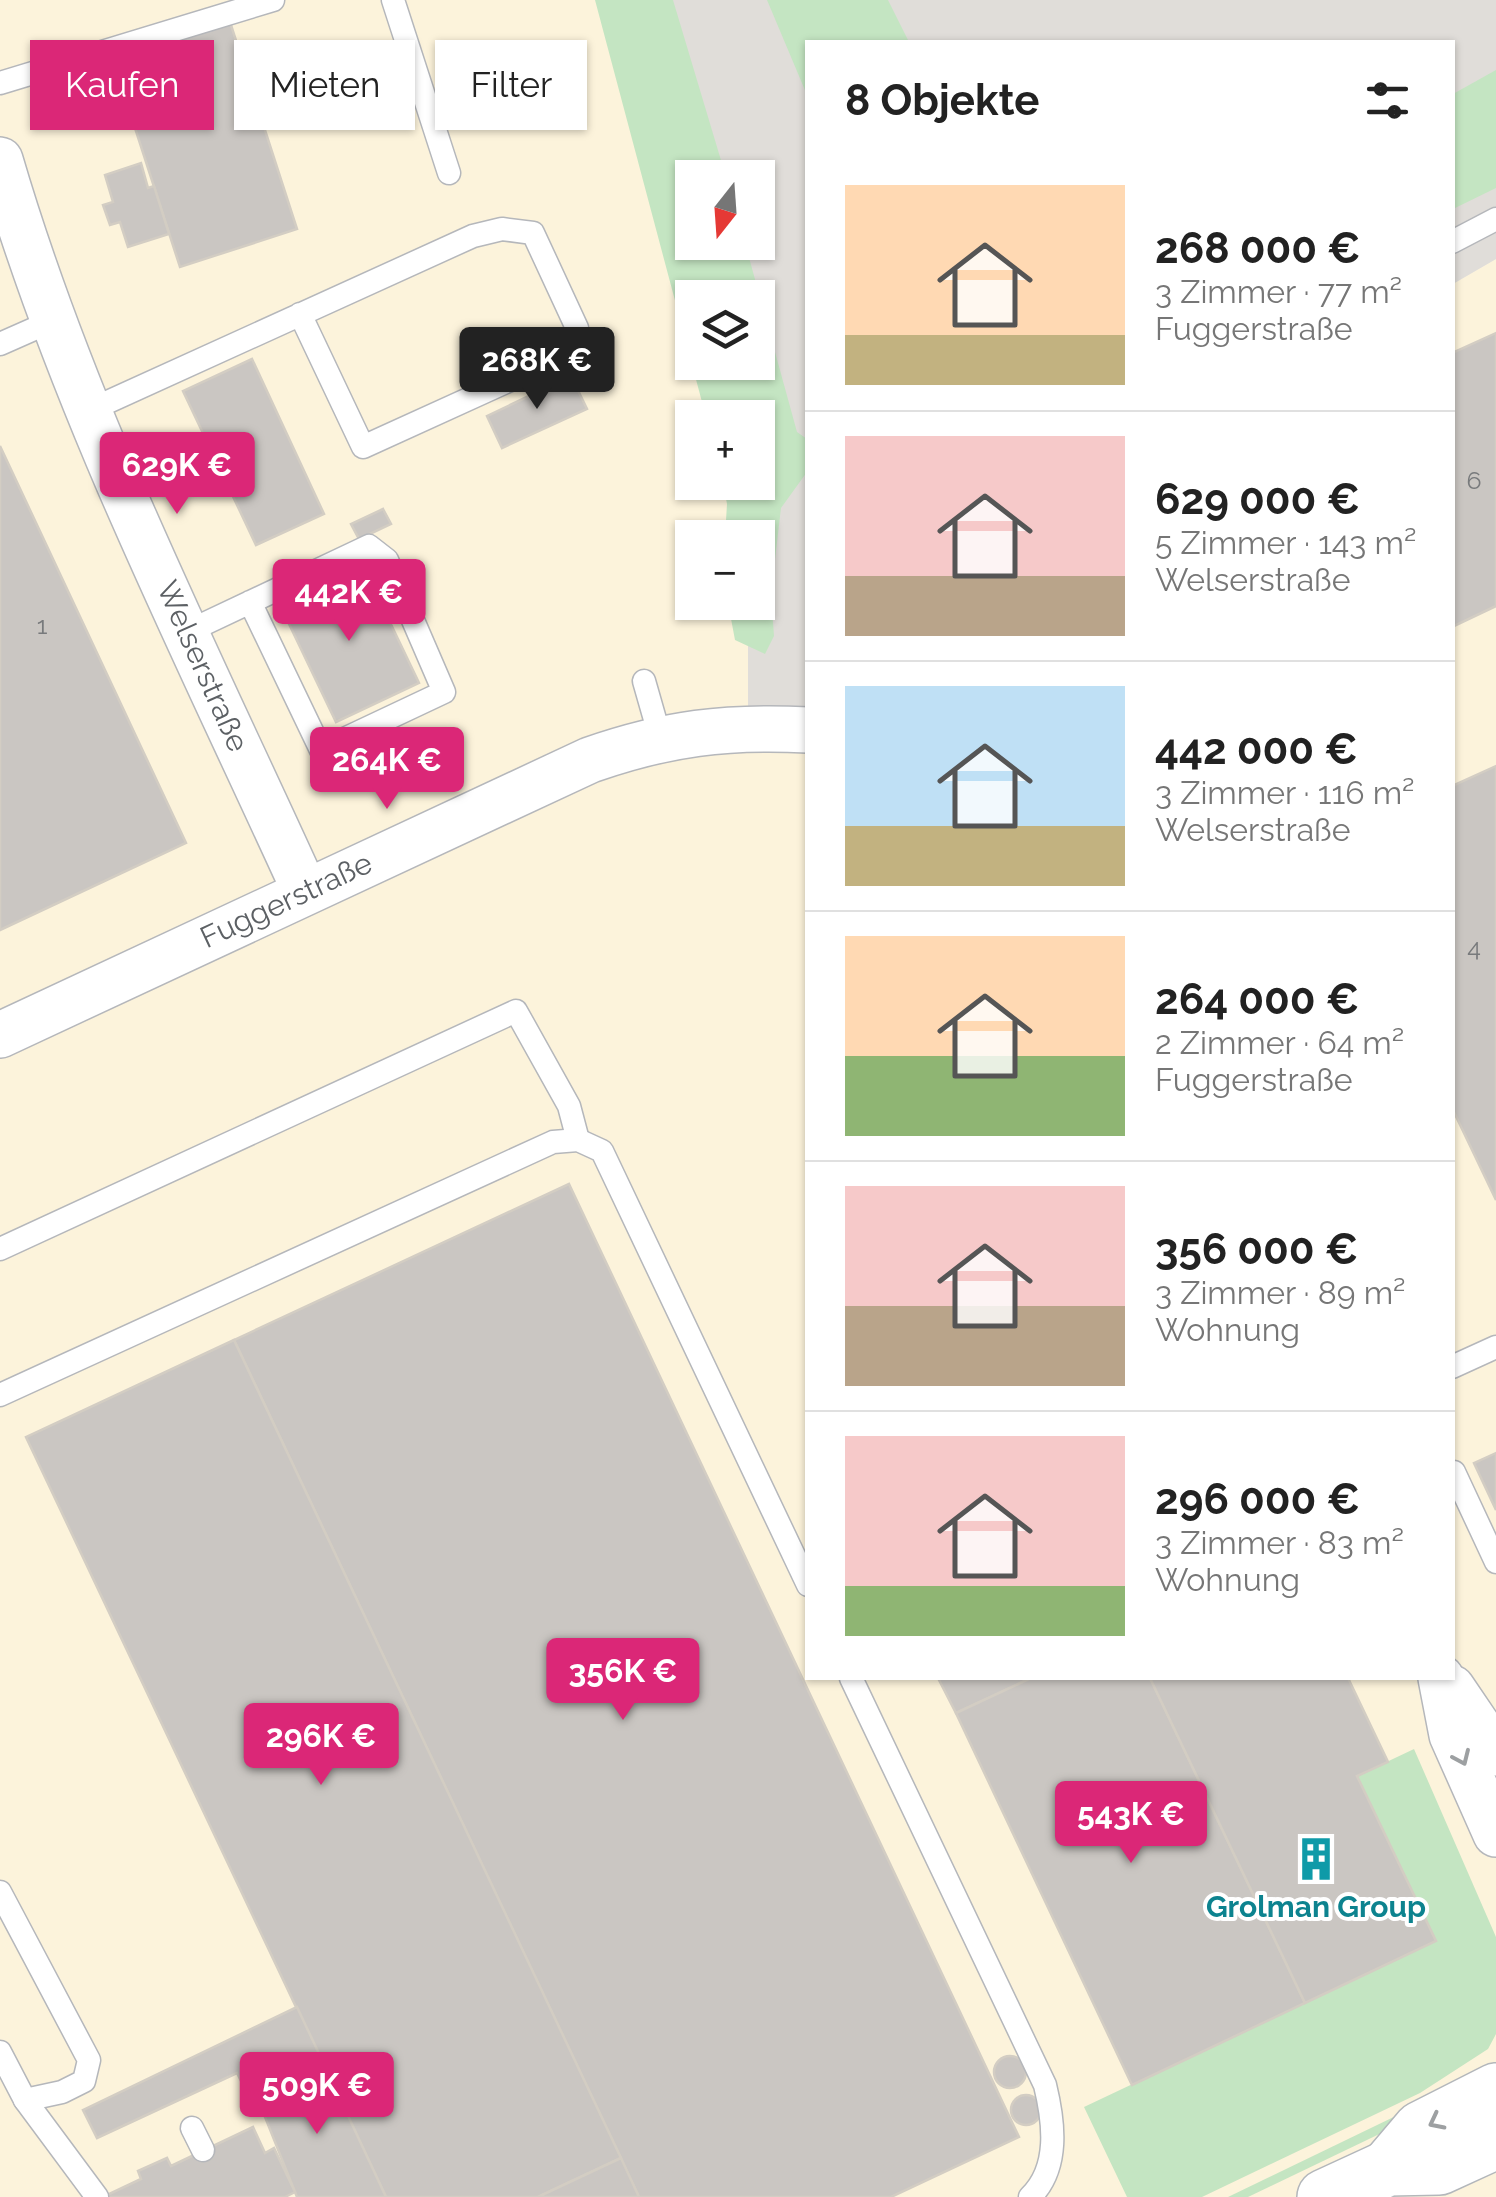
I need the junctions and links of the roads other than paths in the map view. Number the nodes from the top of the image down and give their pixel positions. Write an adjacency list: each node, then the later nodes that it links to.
1 (273, 0): 3 (lane)
2 (393, 0): 5 (lane)
3 (0, 83)
4 (0, 160): 9 (street, Welserstraße)
5 (449, 172)
6 (1496, 219): 7 (lane)
7 (1455, 240)
8 (300, 314): 8 (lane); 11 (lane)
9 (52, 320): 10 (lane); 11 (street, Welserstraße)
10 (0, 344)
11 (88, 411): 13 (street, Welserstraße)
12 (250, 602): 12 (lane); 13 (lane)
13 (188, 632): 17 (street, Welserstraße)
14 (644, 681): 16 (lane)
15 (805, 730): 16 (street, Fuggerstraße)
16 (660, 737): 17 (street, Fuggerstraße)
17 (305, 891): 18 (street, Fuggerstraße)
18 (0, 1035)
19 (578, 1140): 20 (lane); 23 (lane); 26 (lane)
20 (0, 1248)
21 (1496, 1347): 22 (lane)
22 (1455, 1367)
23 (0, 1396)
24 (1455, 1474): 25 (lane)
25 (1496, 1562)
26 (805, 1579)
27 (853, 1680): 41 (lane)
28 (1442, 1680): 31 (street, one-way to 31)
29 (1443, 1680): 30 (street)
30 (1496, 1752)
31 (1496, 1834)
32 (0, 1892): 35 (lane)
33 (0, 2052): 35 (lane)
34 (1496, 2091): 39 (main road, one-way to 39)
35 (25, 2100): 40 (lane)
36 (192, 2128): 38 (lane)
37 (1496, 2141): 39 (main road)
38 (203, 2150)
39 (1388, 2168): 42 (main road)
40 (97, 2197)
41 (1030, 2197)
42 (1325, 2197)

